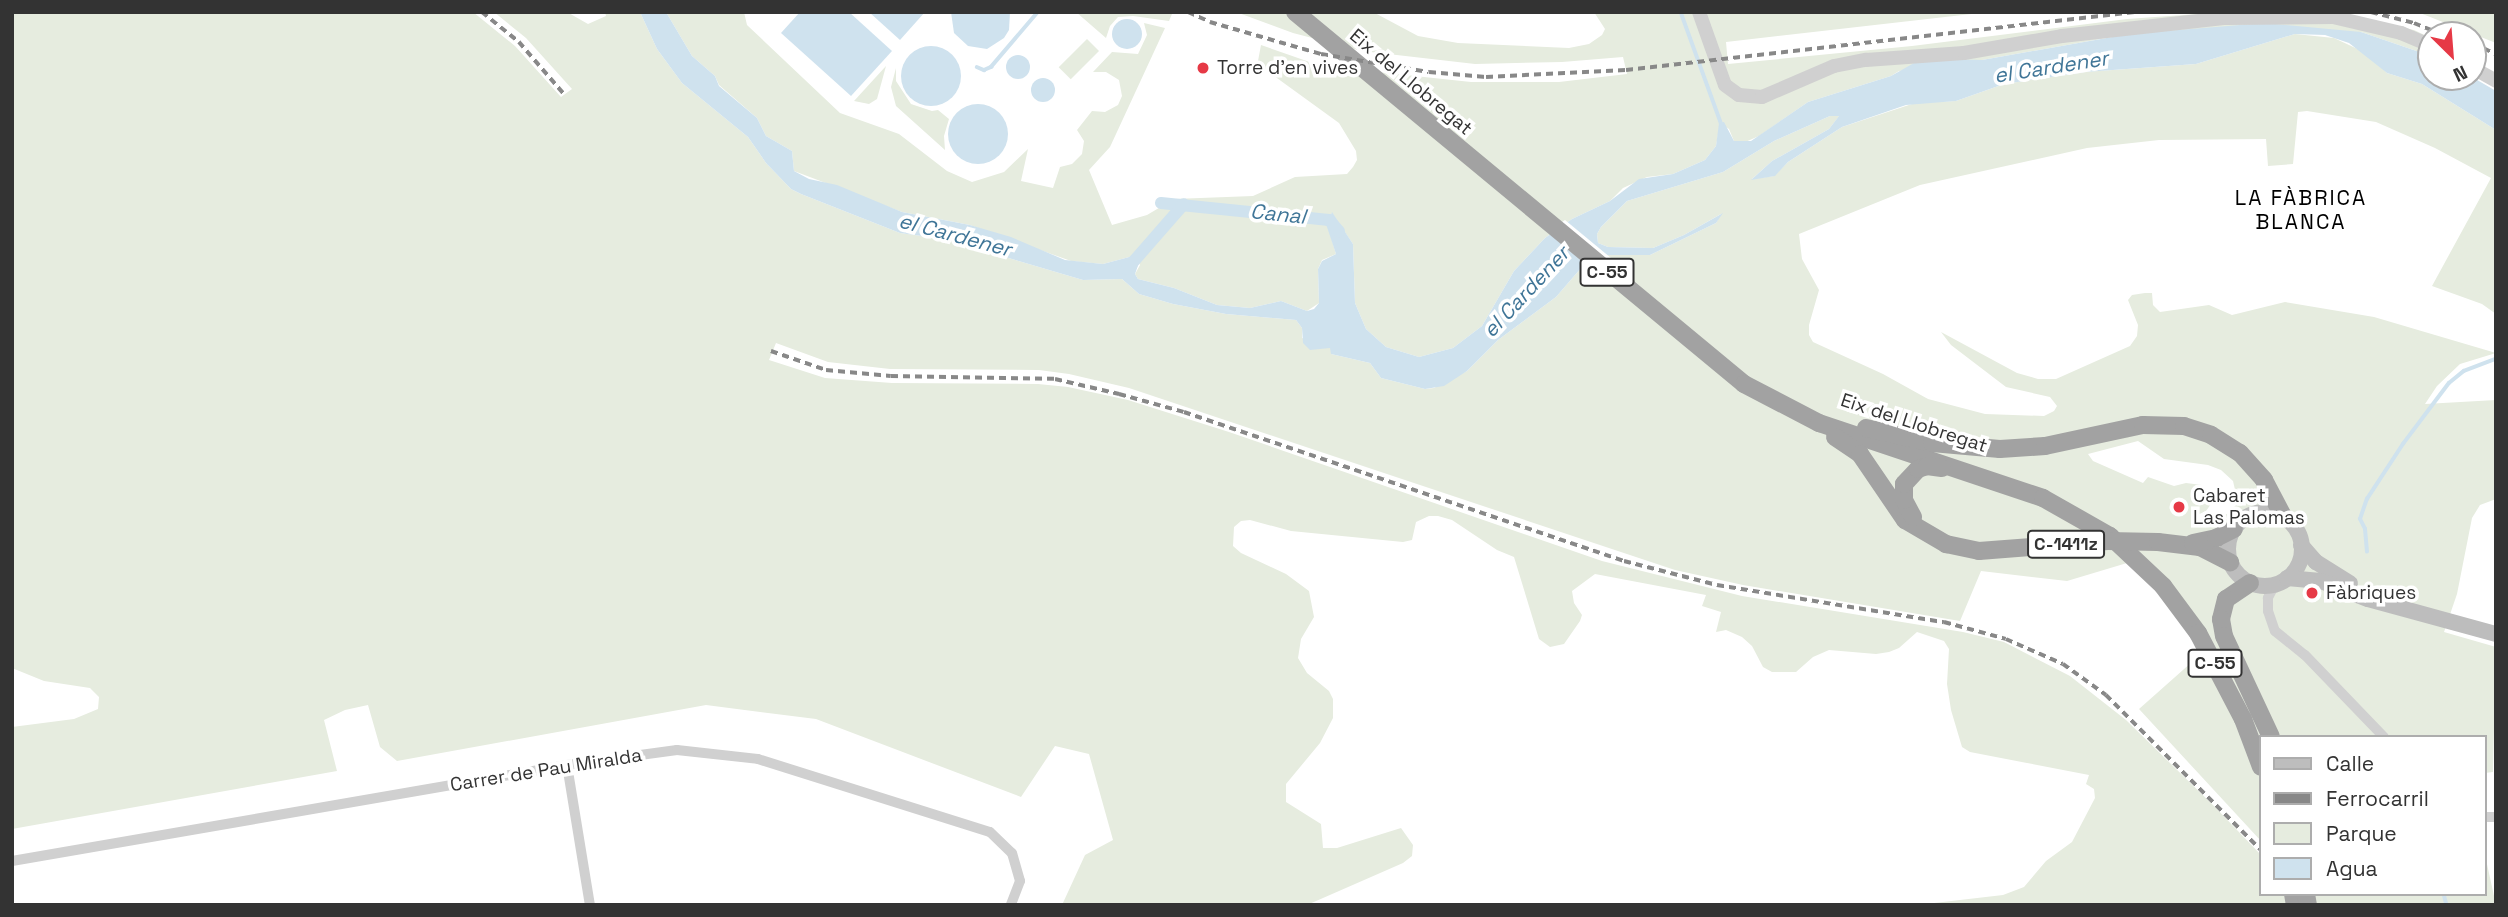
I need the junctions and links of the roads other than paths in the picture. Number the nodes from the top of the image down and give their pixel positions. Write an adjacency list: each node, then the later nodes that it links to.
1 (1699, 12): 3 (street)
2 (1307, 16): 4 (highway, Eix del Llobregat / C-55)
3 (2417, 40)
4 (1715, 358): 5 (highway, Eix del Llobregat / C-55); 6 (highway, Eix del Llobregat / C-55)
5 (1787, 409): 7 (highway, Eix del Llobregat / C-55); 11 (highway)
6 (1862, 428): 8 (highway); 9 (highway, Eix del Llobregat / C-55)
7 (2009, 484): 9 (highway, Eix del Llobregat / C-55); 11 (highway)
8 (2284, 518): 10 (main road); 13 (main road)
9 (2096, 522): 15 (highway, C-55)
10 (2234, 529): 12 (highway); 14 (main road)
11 (1923, 531): 12 (highway, C-1411z)
12 (2186, 544): 14 (highway)
13 (2301, 545): 16 (main road); 17 (main road)
14 (2230, 562): 16 (main road)
15 (2153, 569): 21 (highway, C-55); 22 (highway, C-55)
16 (2269, 586): 17 (main road); 19 (highway); 20 (street)
17 (2393, 604): 18 (main road)
18 (2496, 635)
19 (2270, 735)
20 (2383, 735)
21 (2260, 738)
22 (2260, 764)
23 (567, 765): 24 (street, Carrer de Pau Miralda); 25 (street); 26 (street, Carrer de Pau Miralda)
24 (12, 861)
25 (590, 905)
26 (1012, 905)

